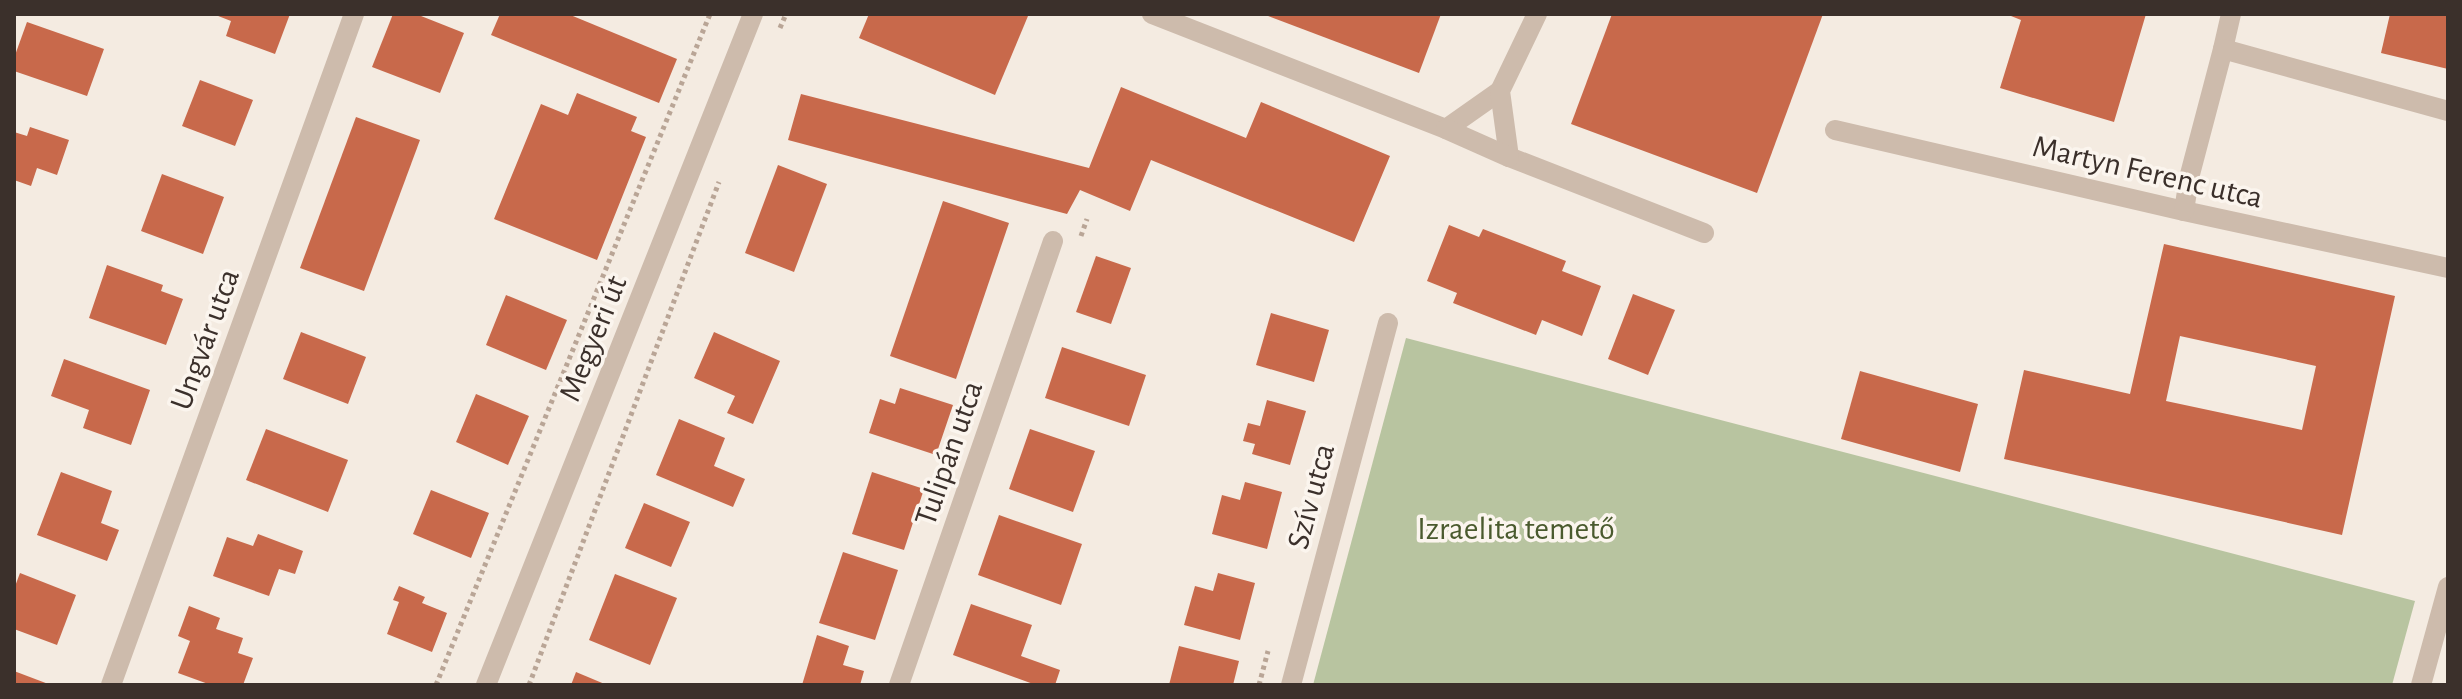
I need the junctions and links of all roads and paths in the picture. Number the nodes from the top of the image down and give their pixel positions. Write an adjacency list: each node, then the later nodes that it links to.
1 (354, 14): 22 (street, Ungvár utca)
2 (710, 14): 23 (path)
3 (753, 14): 24 (street, Megyeri út)
4 (786, 14): 8 (path)
5 (1152, 14): 12 (street)
6 (1537, 14): 10 (street)
7 (2231, 14): 9 (street)
8 (780, 29)
9 (2223, 49): 11 (street); 16 (street)
10 (1500, 91): 12 (street); 14 (street)
11 (2448, 111)
12 (1446, 129): 14 (street)
13 (1835, 130): 16 (street, Martyn Ferenc utca)
14 (1509, 157): 17 (street)
15 (721, 177): 25 (path)
16 (2184, 211): 19 (street, Martyn Ferenc utca)
17 (1704, 233)
18 (1053, 241): 26 (street, Tulipán utca)
19 (2448, 268)
20 (1388, 323): 27 (street, Szív utca)
21 (2448, 587): 28 (street)
22 (111, 685)
23 (436, 685)
24 (486, 685)
25 (529, 685)
26 (899, 685)
27 (1291, 685)
28 (2421, 685)

